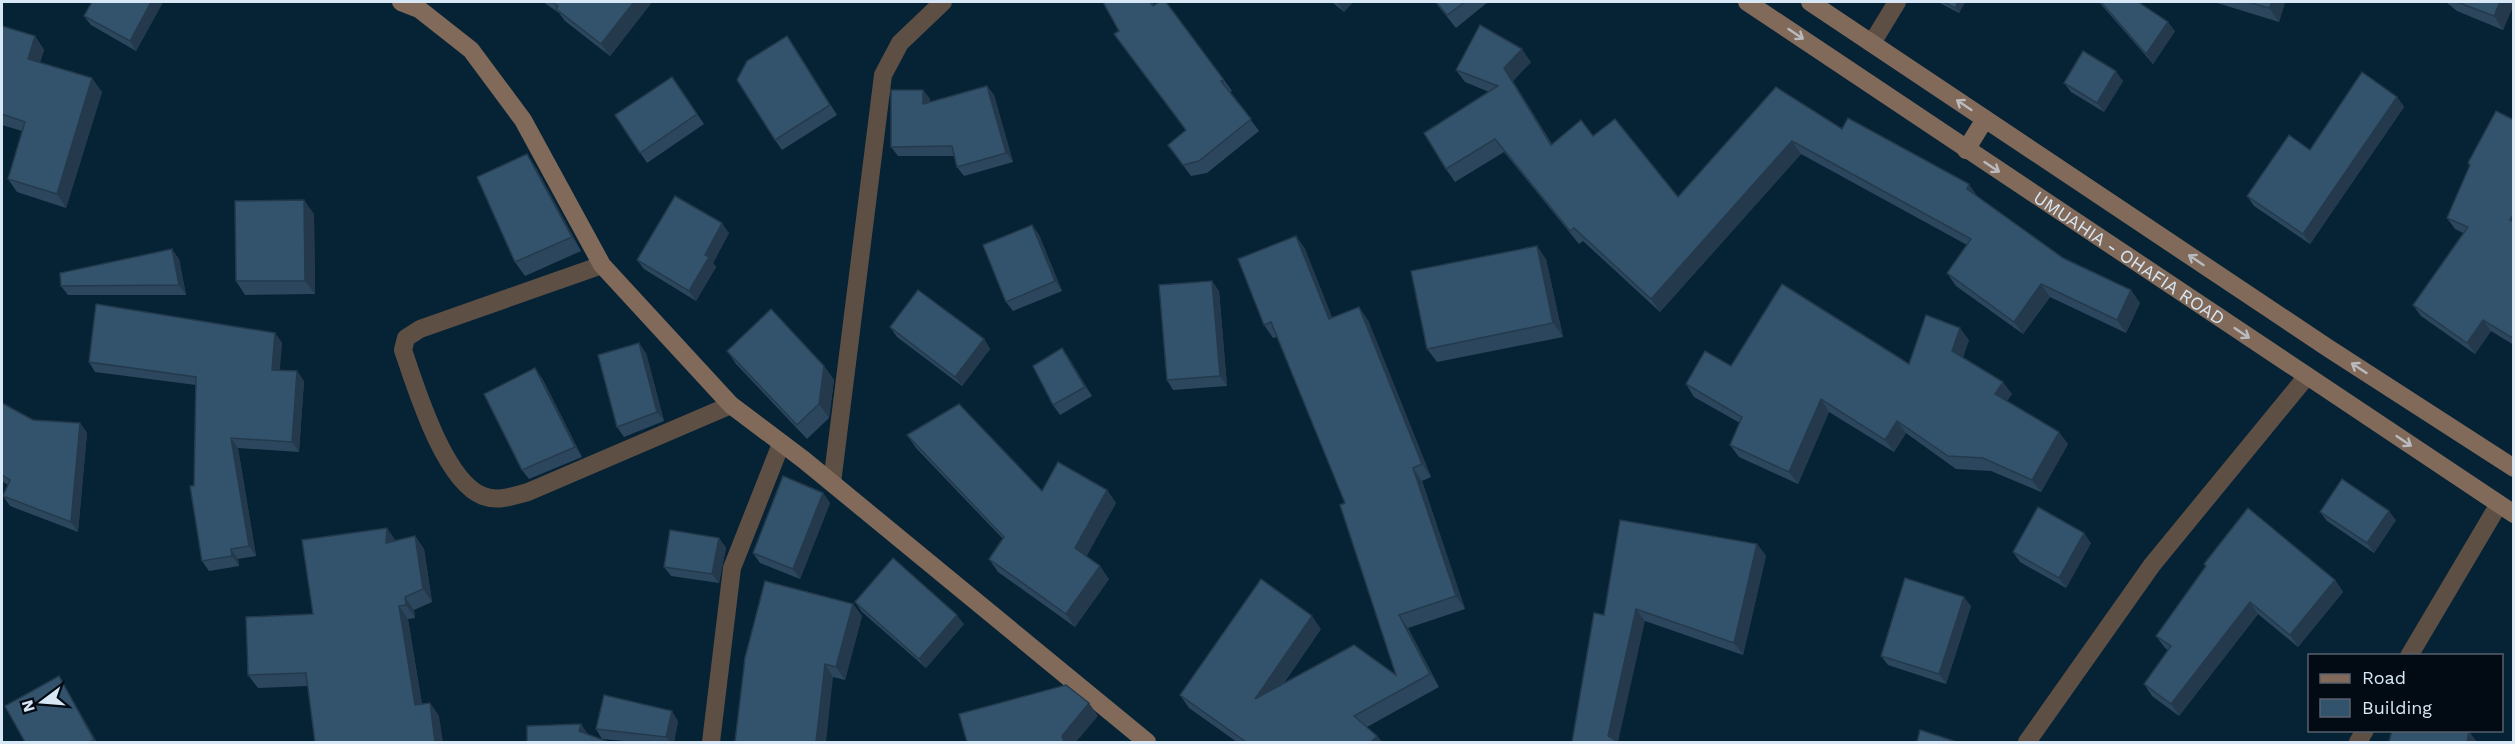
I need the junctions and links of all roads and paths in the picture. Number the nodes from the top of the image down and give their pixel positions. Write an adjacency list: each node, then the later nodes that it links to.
1 (401, 2): 9 (main road)
2 (943, 2): 14 (street)
3 (1747, 2): 8 (main road, UMUAHIA - OHAFIA ROAD, one-way to 8)
4 (1810, 2): 6 (main road, UMUAHIA - OHAFIA ROAD)
5 (1897, 2): 6 (street)
6 (1872, 43): 7 (main road, UMUAHIA - OHAFIA ROAD, one-way to 6)
7 (1985, 119): 8 (main road); 13 (main road, UMUAHIA - OHAFIA ROAD, one-way to 7)
8 (1966, 150): 10 (main road, UMUAHIA - OHAFIA ROAD, one-way to 10)
9 (602, 265): 11 (main road); 11 (street)
10 (2307, 376): 15 (main road, UMUAHIA - OHAFIA ROAD, one-way to 15); 19 (street)
11 (731, 405): 12 (main road)
12 (780, 444): 14 (main road); 17 (street)
13 (2514, 468)
14 (832, 483): 18 (main road)
15 (2506, 509): 16 (street)
16 (2410, 654)
17 (711, 742)
18 (1147, 742)
19 (2027, 742)

